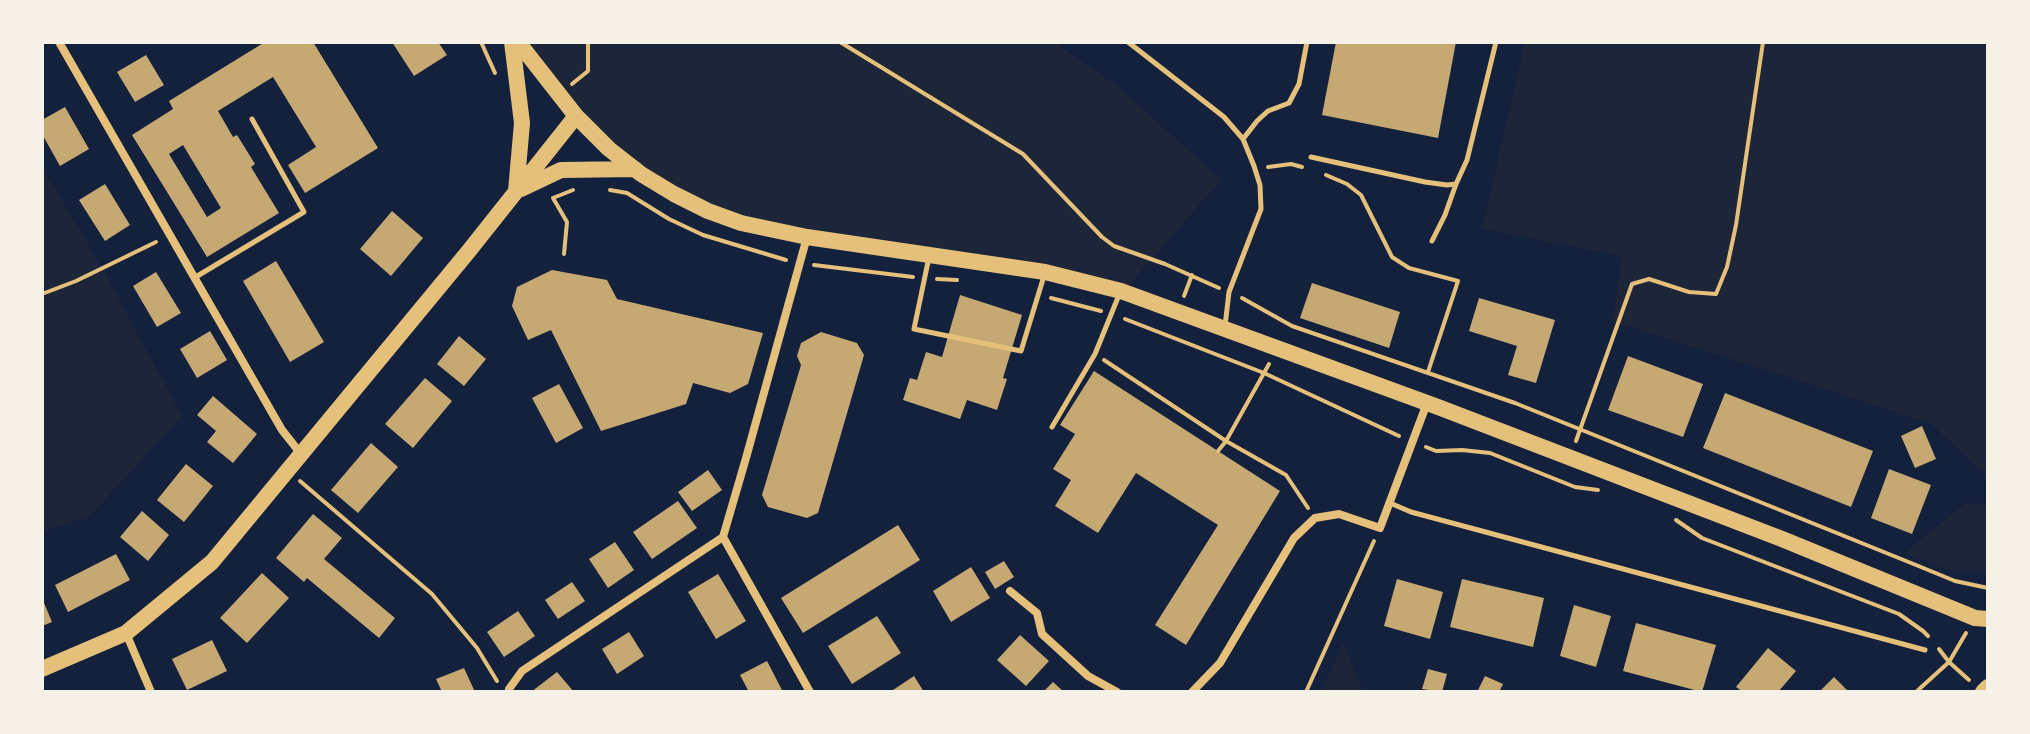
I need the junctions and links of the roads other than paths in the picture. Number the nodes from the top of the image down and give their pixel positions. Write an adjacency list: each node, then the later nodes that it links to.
1 (59, 42): 17 (street)
2 (515, 42): 6 (main road); 12 (main road)
3 (1128, 42): 8 (lane)
4 (1307, 42): 8 (lane)
5 (1496, 42): 11 (lane)
6 (576, 116): 10 (main road); 12 (main road)
7 (252, 119): 17 (lane)
8 (1243, 139): 19 (lane)
9 (1311, 157): 11 (lane)
10 (635, 169): 12 (main road); 13 (main road)
11 (1456, 184): 14 (lane)
12 (516, 191): 22 (main road)
13 (807, 237): 15 (main road); 24 (street)
14 (1432, 241)
15 (930, 256): 16 (main road); 16 (lane)
16 (1045, 272): 18 (main road)
17 (194, 278): 22 (street)
18 (1121, 291): 19 (main road); 21 (lane)
19 (1224, 328): 20 (main road)
20 (1427, 403): 23 (street); 26 (main road)
21 (1052, 427)
22 (301, 454): 27 (main road)
23 (1390, 503): 28 (lane); 35 (street)
24 (723, 537): 31 (street); 33 (street)
25 (1010, 591): 34 (street)
26 (1988, 619)
27 (126, 633): 29 (main road); 32 (street)
28 (1925, 650)
29 (42, 669)
30 (1988, 687): 36 (main road)
31 (509, 691)
32 (151, 692)
33 (810, 692)
34 (1117, 692)
35 (1192, 692)
36 (1983, 692)

